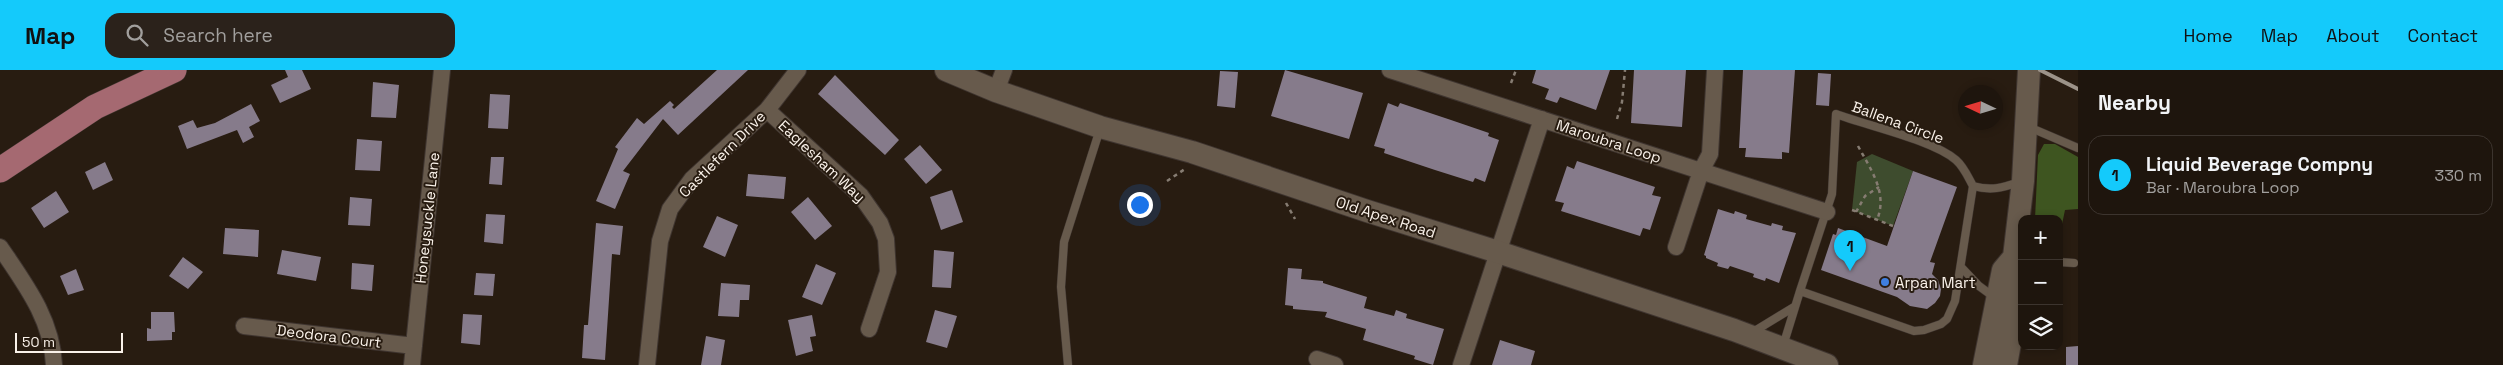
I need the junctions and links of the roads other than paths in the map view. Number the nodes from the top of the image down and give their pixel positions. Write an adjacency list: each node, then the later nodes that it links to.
1 (174, 70): 16 (main road)
2 (442, 70): 36 (street, Honeysuckle Lane)
3 (798, 70): 11 (street, Castlefern Drive)
4 (946, 70): 10 (main road, Old Apex Road)
5 (1004, 70): 10 (street)
6 (1390, 70): 9 (street, Maroubra Loop)
7 (1715, 70): 17 (street)
8 (2029, 70): 14 (main road)
9 (1415, 74): 12 (street, Maroubra Loop)
10 (996, 91): 13 (main road, Old Apex Road)
11 (767, 110): 34 (street, Eaglesham Way); 41 (street, Castlefern Drive)
12 (1542, 119): 17 (street, Maroubra Loop); 23 (street)
13 (1100, 127): 23 (main road, Old Apex Road); 42 (lane)
14 (2028, 127): 15 (lane); 18 (main road)
15 (2078, 148)
16 (0, 170)
17 (1701, 171): 20 (street, Maroubra Loop); 22 (street)
18 (2023, 181): 19 (lane); 24 (main road)
19 (1973, 186): 20 (lane, Ballena Circle); 27 (lane)
20 (1827, 212): 30 (lane, Ballena Circle)
21 (0, 247): 39 (street)
22 (1676, 247)
23 (1498, 252): 35 (main road, Old Apex Road); 44 (street)
24 (2020, 260)
25 (2063, 262): 26 (lane)
26 (2074, 263)
27 (1961, 267): 30 (lane); 31 (lane)
28 (2018, 267): 31 (main road)
29 (2018, 281): 47 (main road)
30 (1800, 291): 32 (lane, Ballena Circle)
31 (1997, 299): 46 (main road)
32 (1794, 307): 35 (lane); 37 (lane, Ballena Circle)
33 (244, 326): 36 (street, Deodora Court)
34 (869, 329)
35 (1746, 335): 37 (main road, Old Apex Road)
36 (414, 346): 40 (street, Honeysuckle Lane)
37 (1782, 349): 45 (main road, Old Apex Road)
38 (1316, 359): 43 (street)
39 (54, 365)
40 (412, 365)
41 (646, 365)
42 (1068, 365)
43 (1335, 365)
44 (1461, 365)
45 (1827, 365)
46 (1984, 365)
47 (2006, 365)

